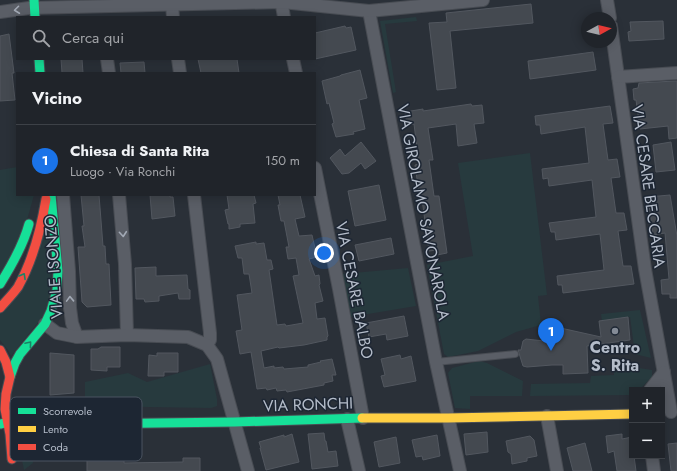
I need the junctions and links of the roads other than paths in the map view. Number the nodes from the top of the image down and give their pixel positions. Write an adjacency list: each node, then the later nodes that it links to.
1 (483, 0): 7 (street)
2 (607, 0): 10 (street)
3 (281, 1): 4 (street); 5 (street); 11 (street)
4 (349, 4): 7 (street)
5 (169, 7): 9 (street)
6 (35, 8): 8 (street, one-way to 8); 9 (street)
7 (369, 11): 40 (street, VIA GIROLAMO SAVONAROLA)
8 (0, 12)
9 (103, 12)
10 (609, 12)
11 (284, 16)
12 (614, 48): 22 (street, VIA CESARE BECCARIA)
13 (39, 60): 17 (street)
14 (107, 60): 18 (street)
15 (178, 60): 19 (street)
16 (293, 60): 20 (street)
17 (40, 72)
18 (108, 72)
19 (180, 72)
20 (296, 72)
21 (677, 73): 22 (street)
22 (618, 77): 41 (street, VIA CESARE BECCARIA)
23 (316, 173): 47 (street, VIA CESARE BALBO)
24 (46, 196): 33 (street, VIALE ISONZO, one-way to 24)
25 (51, 196): 34 (street, VIALE ISONZO)
26 (64, 196): 36 (street, VIALE ISONZO, one-way to 26)
27 (119, 196): 35 (street, one-way to 35)
28 (194, 196): 37 (street)
29 (32, 214): 30 (street, VIALE ISONZO)
30 (23, 245): 31 (street, VIALE ISONZO); 32 (street, VIALE ISONZO)
31 (0, 284)
32 (0, 293)
33 (0, 308)
34 (45, 324): 36 (street); 42 (street, VIALE ISONZO, one-way to 34)
35 (127, 335): 36 (street); 37 (street)
36 (76, 337)
37 (207, 345): 50 (street)
38 (0, 350): 42 (street)
39 (514, 354): 40 (lane)
40 (436, 362): 48 (street, VIA GIROLAMO SAVONAROLA)
41 (664, 372): 43 (street); 44 (street, VIA CESARE BECCARIA)
42 (10, 377): 52 (street, VIALE ISONZO)
43 (652, 387)
44 (670, 412)
45 (629, 414): 46 (street, VIA RONCHI)
46 (547, 416): 48 (street, VIA RONCHI); 58 (street)
47 (363, 418): 48 (street, VIA RONCHI); 49 (street, VIA RONCHI)
48 (448, 418): 57 (street, VIA GIROLAMO SAVONAROLA)
49 (347, 419): 50 (street, VIA RONCHI); 56 (street)
50 (235, 422): 51 (street, VIA RONCHI); 55 (street)
51 (142, 423)
52 (4, 427): 53 (street, VIALE ISONZO)
53 (10, 450)
54 (652, 459): 59 (street)
55 (248, 471)
56 (359, 471)
57 (460, 471)
58 (558, 471)
59 (654, 471)

